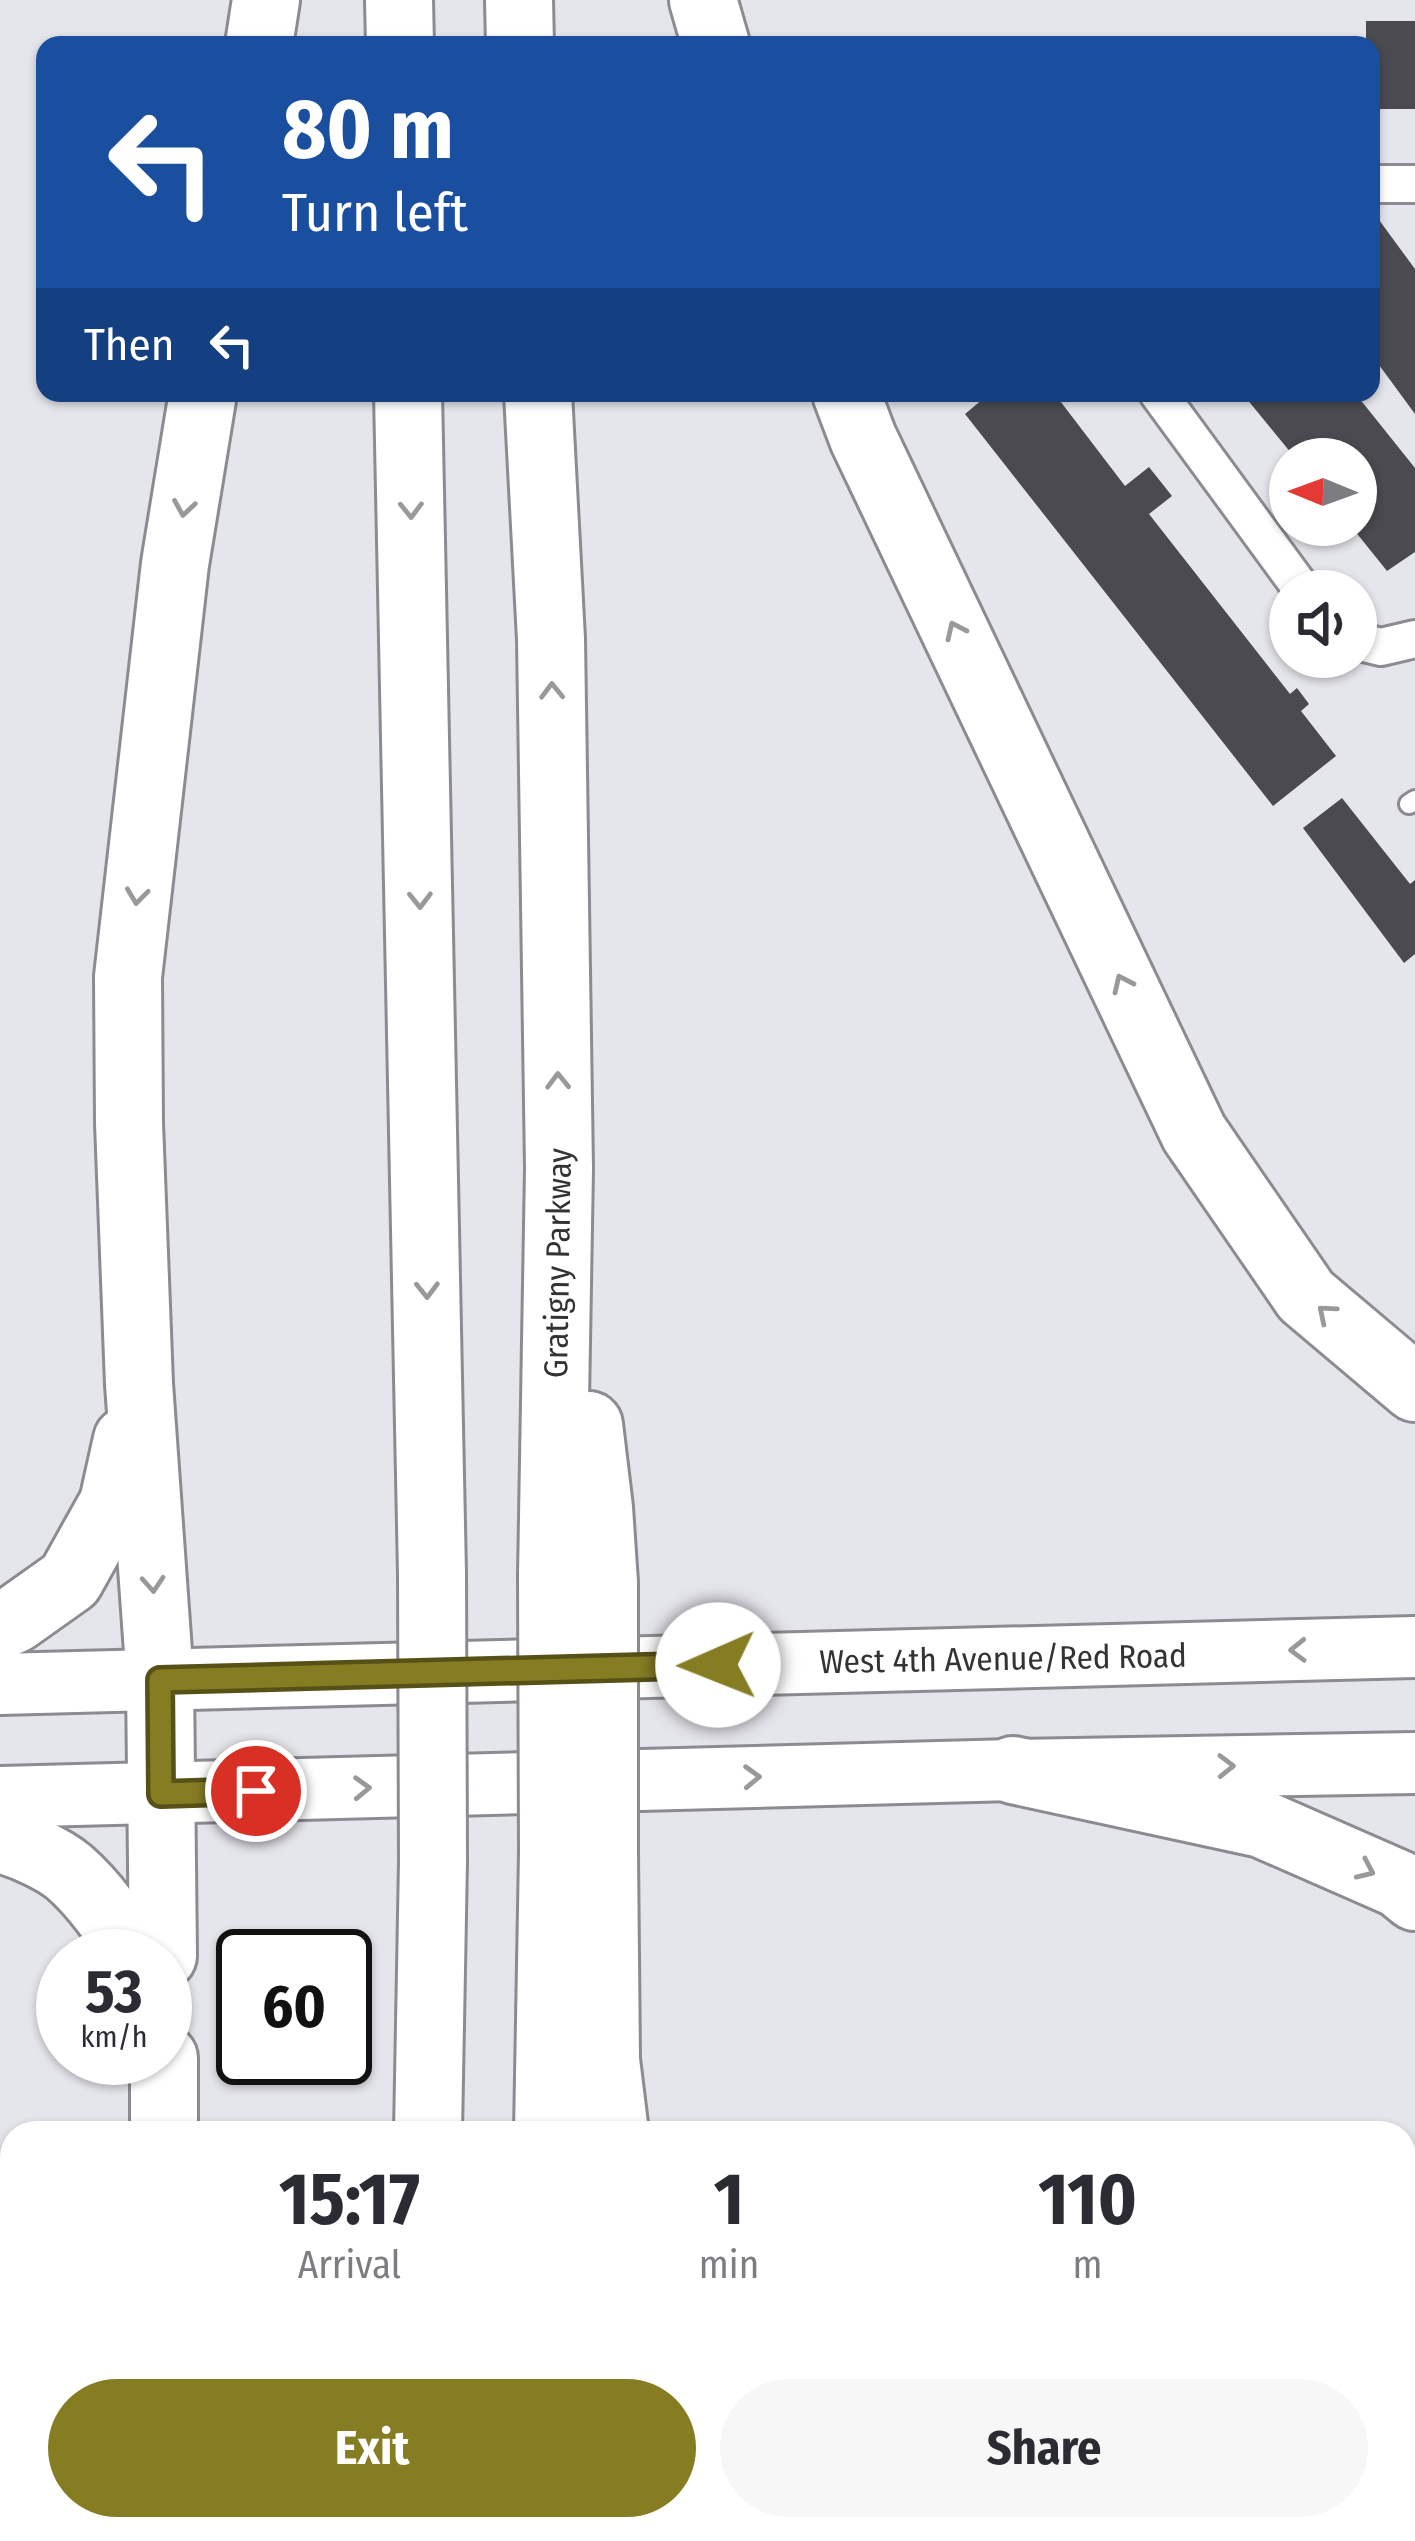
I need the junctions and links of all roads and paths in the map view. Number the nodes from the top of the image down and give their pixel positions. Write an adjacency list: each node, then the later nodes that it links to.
1 (266, 0): 5 (highway)
2 (399, 0): 6 (highway)
3 (519, 0): 7 (highway)
4 (703, 0): 8 (highway)
5 (261, 36)
6 (400, 36)
7 (520, 36)
8 (713, 36)
9 (1380, 184): 10 (street)
10 (1415, 184)
11 (202, 402): 19 (highway, one-way to 19)
12 (409, 402): 36 (highway, one-way to 36, bridge)
13 (538, 402): 30 (highway, Gratigny Parkway, one-way to 13, bridge)
14 (849, 402): 20 (highway, one-way to 14)
15 (1164, 402): 16 (street)
16 (1288, 570)
17 (1415, 639): 18 (street)
18 (1377, 646)
19 (139, 1384): 21 (highway); 23 (highway, one-way to 23)
20 (1415, 1388)
21 (0, 1626)
22 (1415, 1647): 23 (main road, West 4th Avenue/Red Road, one-way to 23)
23 (160, 1680): 24 (main road, West 4th Avenue/Red Road); 27 (highway)
24 (0, 1684)
25 (1415, 1762): 26 (main road, one-way to 25)
26 (1013, 1770): 27 (main road, one-way to 26); 31 (highway, one-way to 31)
27 (161, 1794): 28 (main road); 33 (highway)
28 (0, 1797)
29 (0, 1839): 32 (highway)
30 (579, 1852): 37 (highway, Gratigny Parkway); 38 (highway)
31 (1415, 1898)
32 (119, 1929)
33 (163, 1929)
34 (164, 2085): 35 (highway)
35 (164, 2121)
36 (428, 2121)
37 (549, 2121)
38 (613, 2121)

